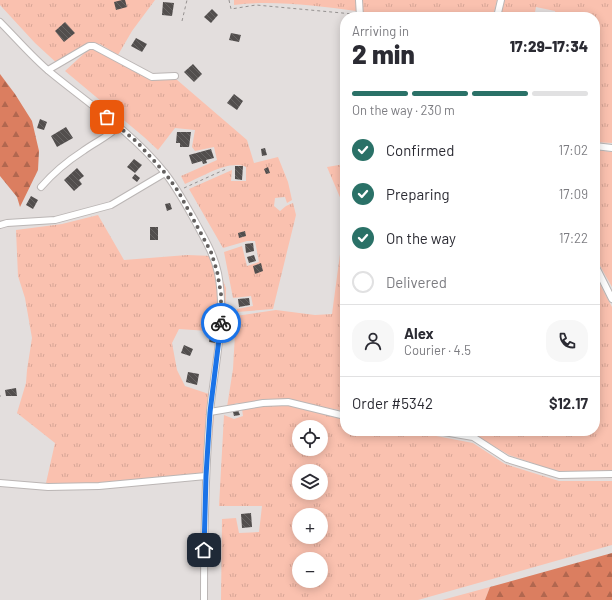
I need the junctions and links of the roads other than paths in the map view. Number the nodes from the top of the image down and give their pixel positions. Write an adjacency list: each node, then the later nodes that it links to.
1 (359, 0): 3 (street)
2 (501, 0): 4 (street)
3 (360, 12)
4 (498, 12)
5 (0, 22): 6 (street)
6 (48, 70): 7 (street); 8 (street)
7 (175, 76)
8 (119, 126): 11 (street); 12 (street)
9 (600, 147): 10 (street)
10 (612, 148)
11 (165, 173): 13 (street); 16 (street)
12 (41, 187)
13 (0, 225)
14 (600, 275): 15 (street)
15 (612, 299)
16 (210, 412): 17 (street); 20 (street)
17 (340, 415)
18 (467, 436): 19 (street)
19 (612, 474)
20 (206, 476): 21 (street); 22 (street)
21 (0, 483)
22 (204, 600)

